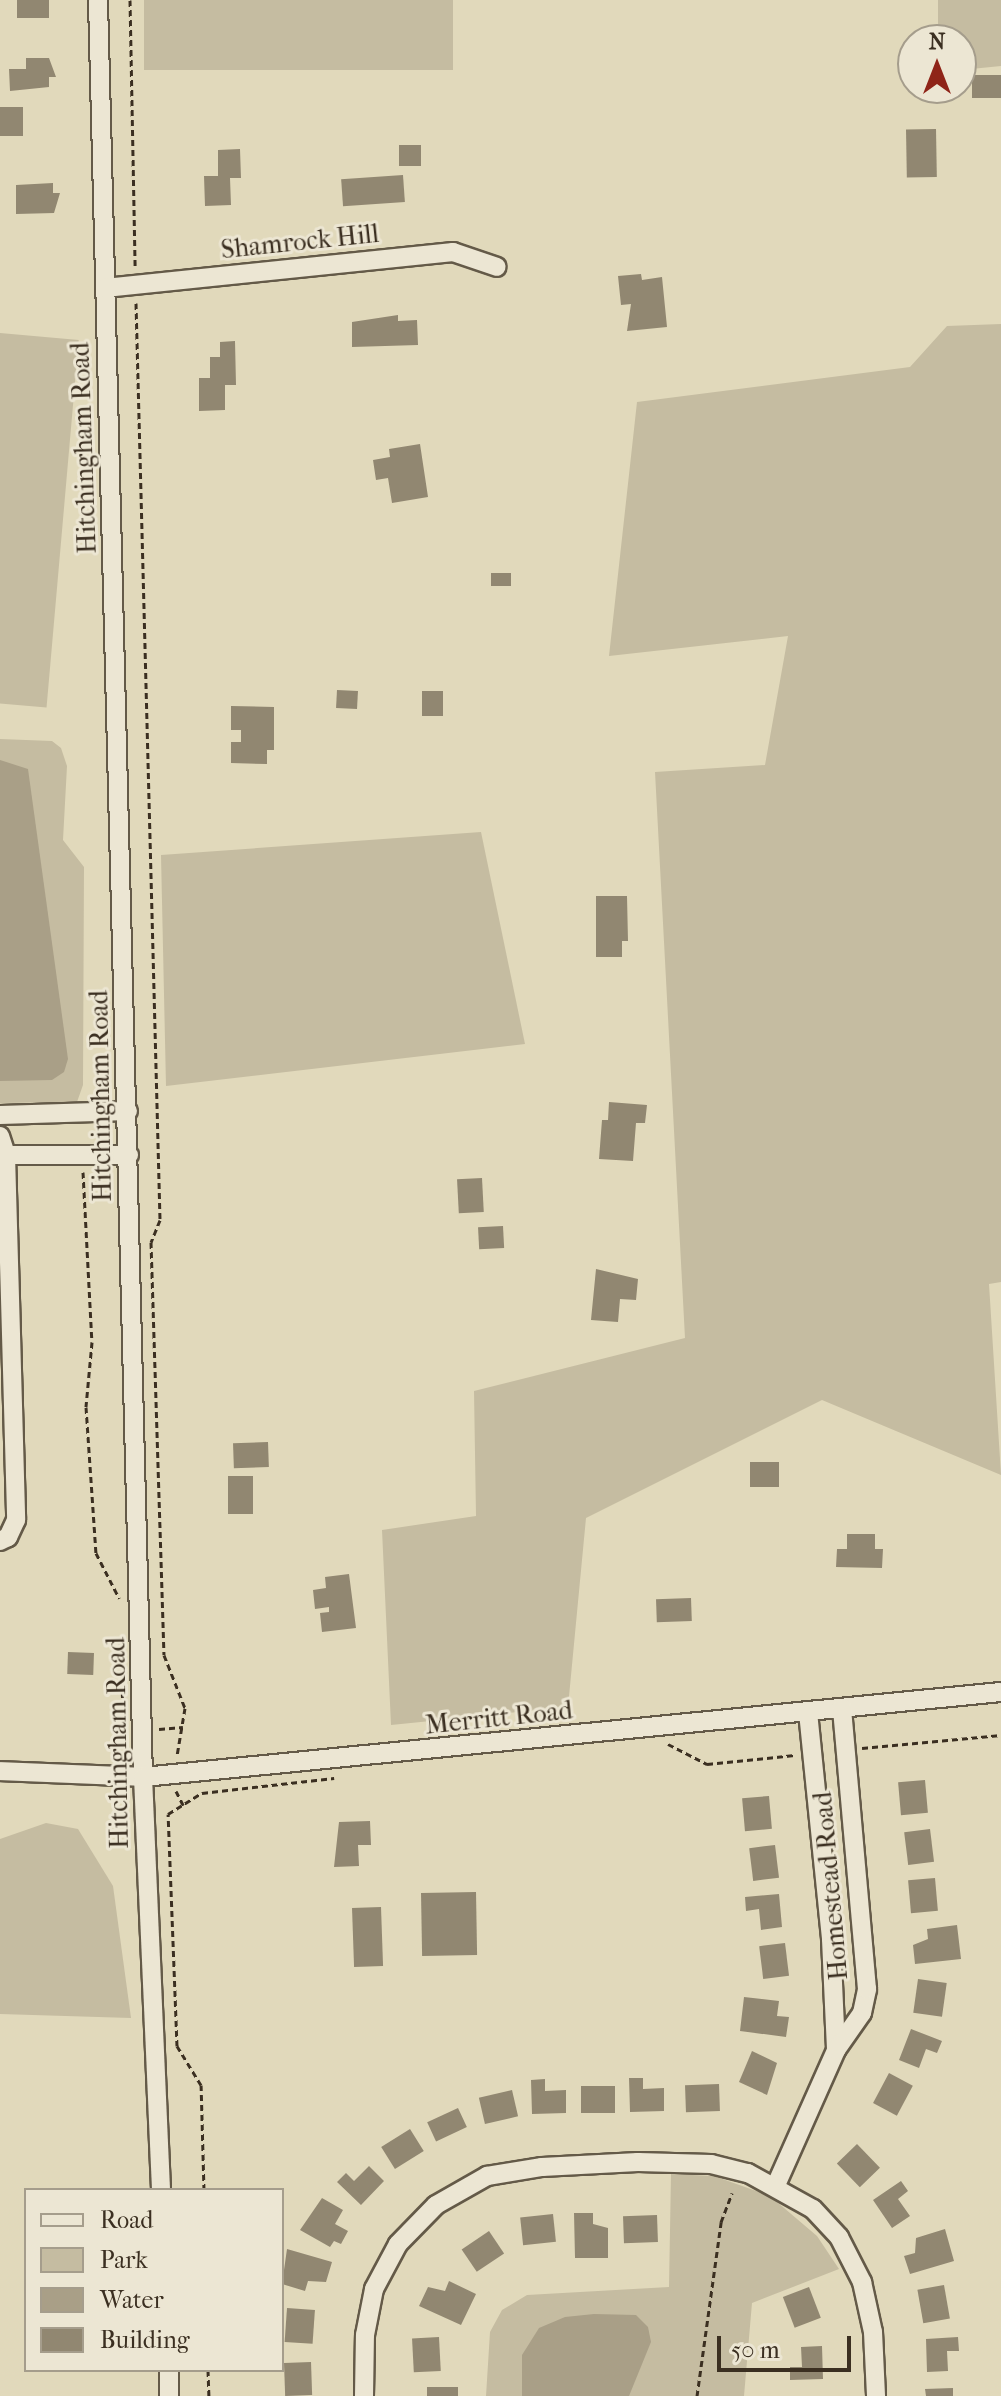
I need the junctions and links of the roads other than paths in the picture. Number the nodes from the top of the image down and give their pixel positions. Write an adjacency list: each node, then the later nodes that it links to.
1 (98, 0): 3 (street, Hitchingham Road)
2 (497, 267): 3 (street, Shamrock Hill)
3 (105, 288): 4 (street, Hitchingham Road)
4 (128, 1111): 5 (street); 8 (street, Hitchingham Road)
5 (0, 1115)
6 (0, 1136): 7 (street)
7 (3, 1155): 8 (street); 9 (street)
8 (129, 1155): 15 (street, Hitchingham Road)
9 (3, 1195): 10 (street)
10 (0, 1541)
11 (1001, 1692): 12 (street, Merritt Road)
12 (842, 1708): 13 (street, Merritt Road); 16 (street, Homestead Road)
13 (808, 1712): 15 (street, Merritt Road); 16 (street, Homestead Road)
14 (0, 1771): 15 (street, Merritt Road)
15 (143, 1777): 18 (street, Hitchingham Road)
16 (836, 2050): 17 (street, Homestead Road)
17 (776, 2185): 21 (street); 22 (street)
18 (161, 2188)
19 (169, 2372): 20 (street)
20 (169, 2396)
21 (364, 2396)
22 (876, 2396)

